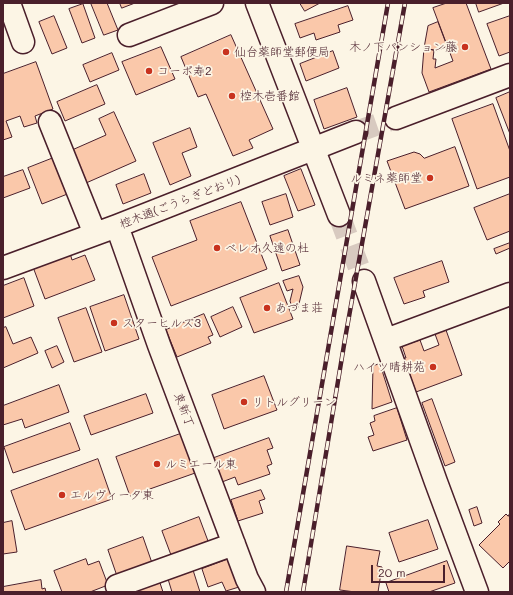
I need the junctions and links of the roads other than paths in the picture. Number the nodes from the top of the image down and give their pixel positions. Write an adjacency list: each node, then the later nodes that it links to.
1 (9, 3): 5 (street)
2 (212, 3): 4 (street)
3 (257, 3): 10 (street)
4 (129, 36)
5 (23, 42)
6 (510, 75): 7 (street)
7 (396, 118)
8 (50, 122): 13 (street)
9 (356, 132): 10 (street, 椌木通(ごうらぎどおり))
10 (314, 149): 11 (street); 12 (street, 椌木通(ごうらぎどおり))
11 (339, 215)
12 (117, 226): 13 (street, 椌木通(ごうらぎどおり)); 18 (street, 東新丁)
13 (95, 234): 14 (street, 椌木通(ごうらぎどおり))
14 (3, 268)
15 (364, 281): 17 (street)
16 (510, 294): 17 (street)
17 (386, 340): 21 (street)
18 (234, 544): 19 (street); 20 (street, 東新丁)
19 (117, 586)
20 (254, 592)
21 (477, 592)

